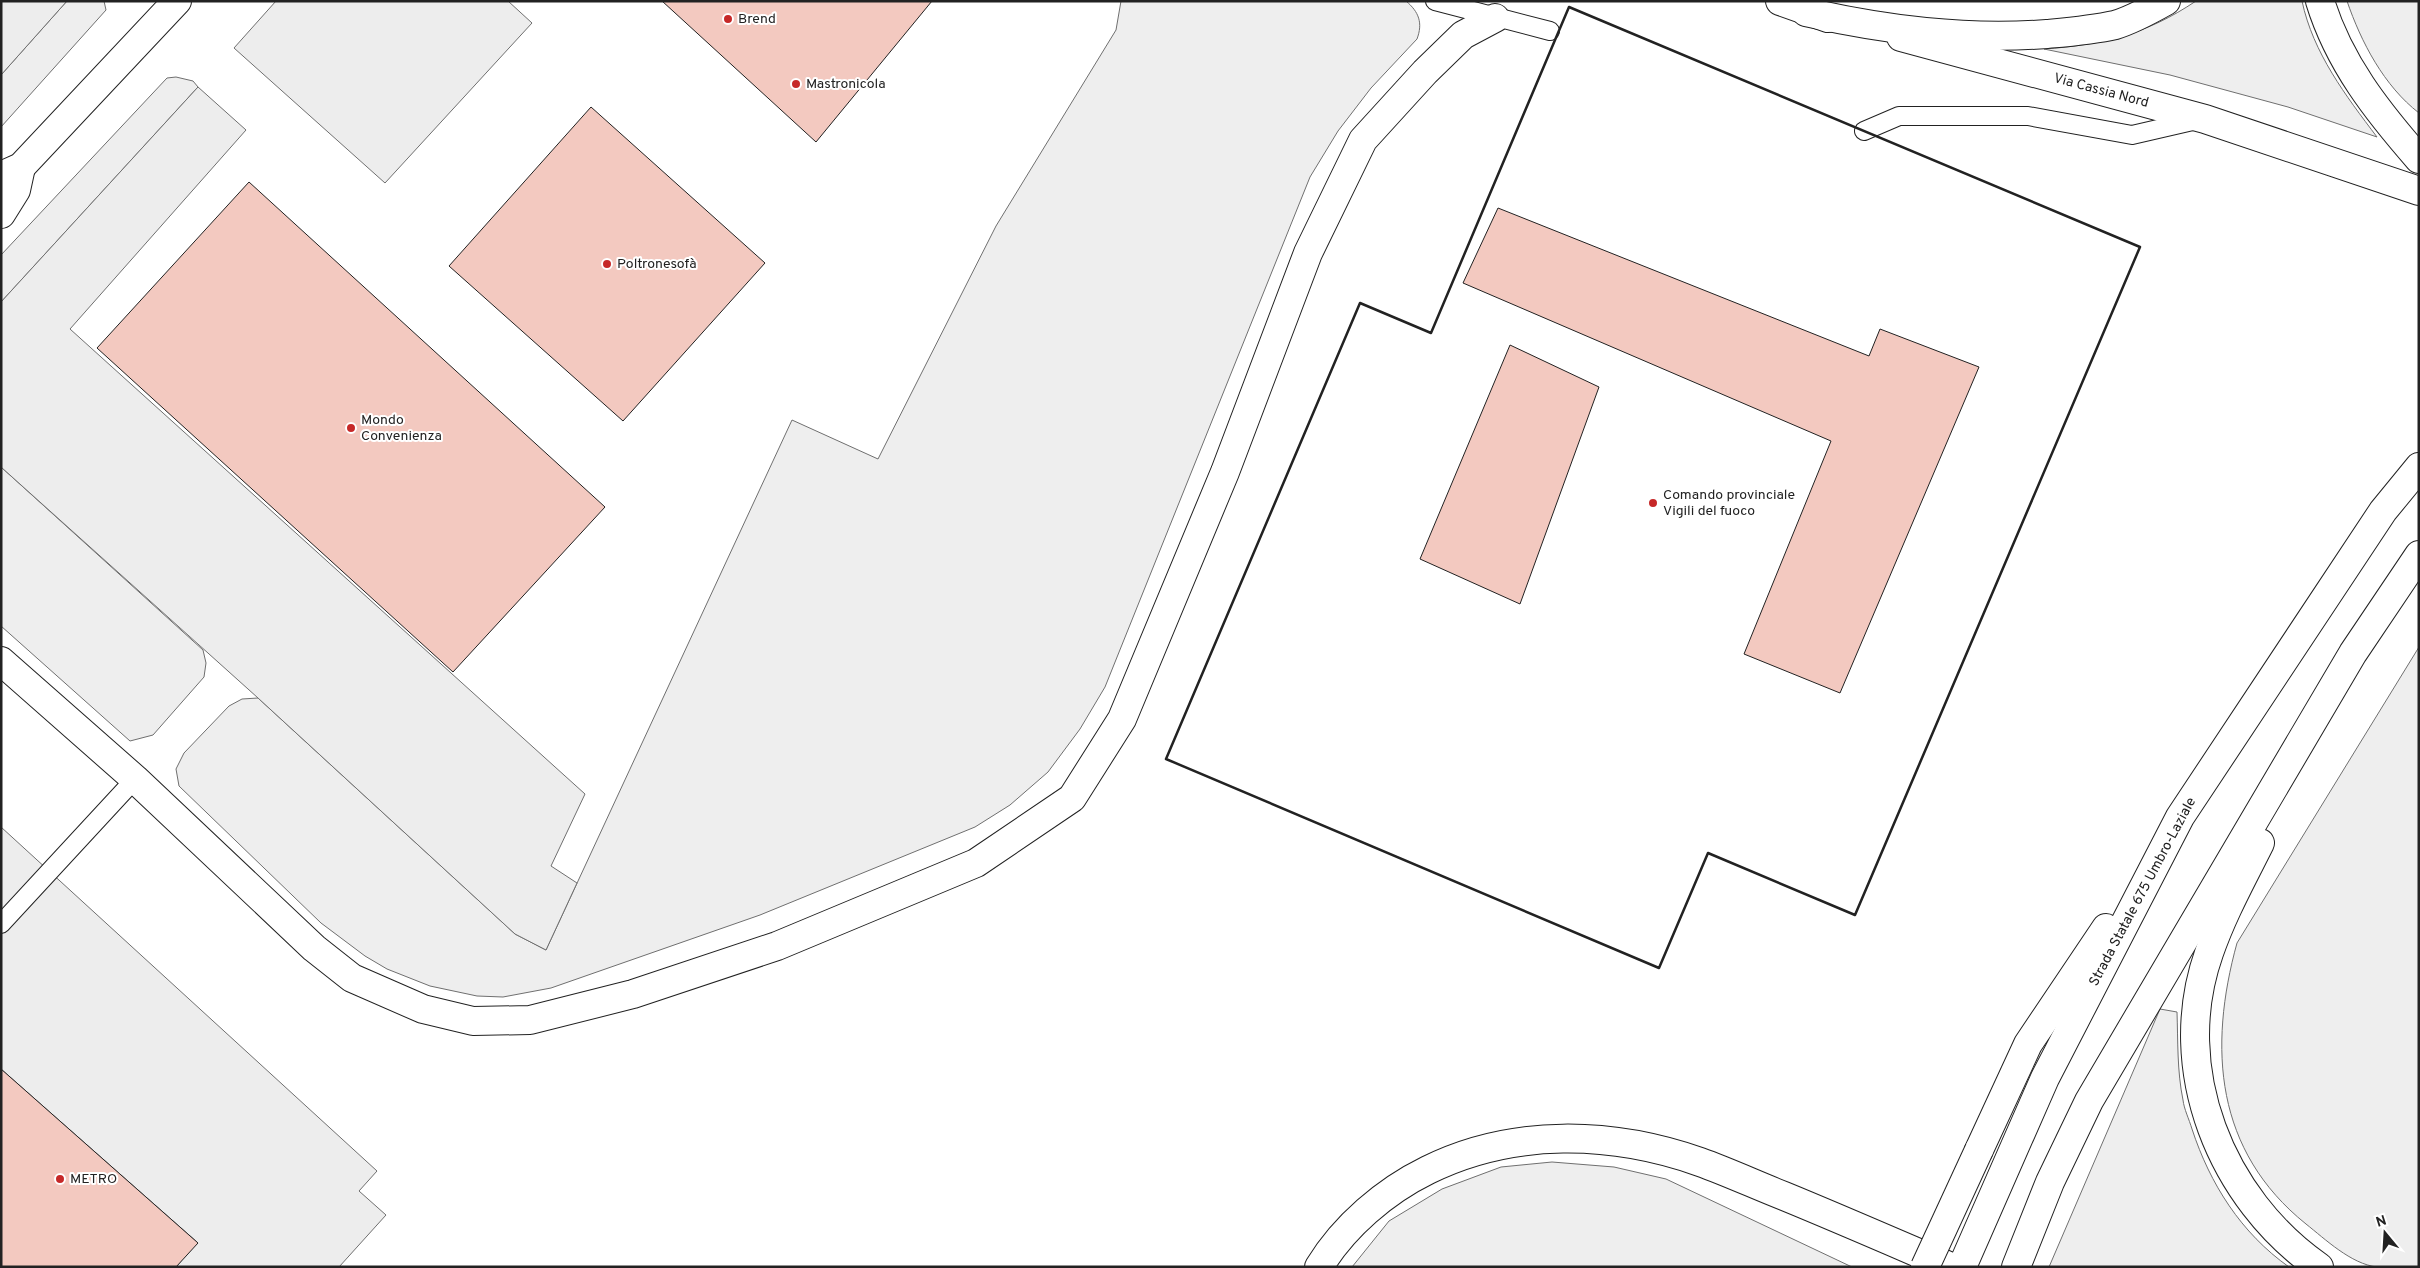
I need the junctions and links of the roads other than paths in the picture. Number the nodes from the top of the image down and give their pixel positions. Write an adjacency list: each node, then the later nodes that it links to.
1 (177, 1): 12 (main road)
2 (1435, 1): 7 (lane)
3 (1780, 1): 6 (main road, Via Cassia Nord)
4 (2166, 1): 6 (main road)
5 (2320, 1): 11 (main road)
6 (1806, 12): 9 (main road, Via Cassia Nord)
7 (1495, 18): 8 (lane); 19 (main road)
8 (1550, 31)
9 (2205, 118): 10 (lane); 13 (main road, Via Cassia Nord)
10 (1864, 131)
11 (2419, 159)
12 (11, 172): 14 (main road)
13 (2419, 190)
14 (1, 214)
15 (2419, 467): 20 (main road, Strada Statale 675 Umbro-Laziale)
16 (2419, 555): 17 (main road)
17 (2353, 653): 26 (main road); 27 (main road)
18 (1, 661): 19 (main road)
19 (135, 780): 21 (lane)
20 (2180, 817): 23 (main road, bridge); 25 (main road, Strada Statale 675 Umbro-Laziale)
21 (1, 924)
22 (1319, 1267): 24 (main road)
23 (1925, 1267)
24 (1951, 1267)
25 (1962, 1267)
26 (2016, 1267)
27 (2320, 1267)

